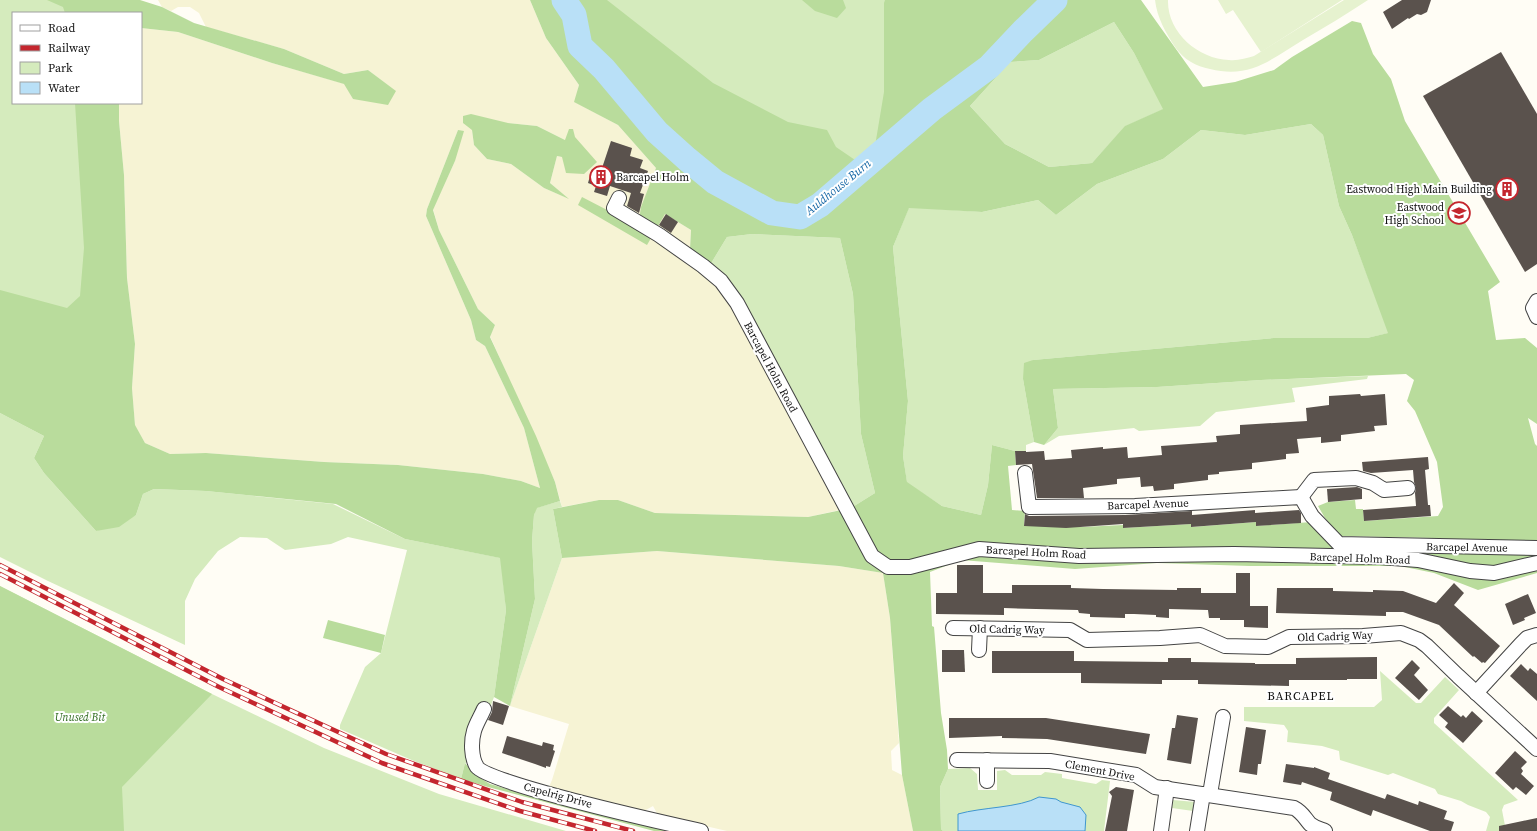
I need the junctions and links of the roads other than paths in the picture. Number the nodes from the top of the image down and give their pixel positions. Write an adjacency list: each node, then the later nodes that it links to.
1 (619, 198): 8 (street, Barcapel Holm Road)
2 (1537, 301): 3 (street)
3 (1537, 316)
4 (1025, 473): 6 (street, Barcapel Avenue)
5 (1408, 488): 6 (street)
6 (1301, 497): 7 (street, Barcapel Avenue)
7 (1537, 548)
8 (1537, 563)
9 (953, 628): 10 (street, Old Cadrig Way)
10 (980, 628): 12 (street); 13 (street, Old Cadrig Way)
11 (1537, 635): 13 (street)
12 (979, 650)
13 (1476, 693): 16 (street, Old Cadrig Way)
14 (484, 709): 22 (street, Capelrig Drive)
15 (1223, 717): 21 (street)
16 (1537, 749)
17 (957, 760): 18 (street, Clement Drive)
18 (987, 760): 19 (street); 20 (street, Clement Drive)
19 (987, 782)
20 (1167, 788): 21 (street, Clement Drive); 23 (street)
21 (1206, 794): 24 (street); 25 (street, Clement Drive)
22 (701, 831)
23 (1161, 831)
24 (1197, 831)
25 (1325, 831)

